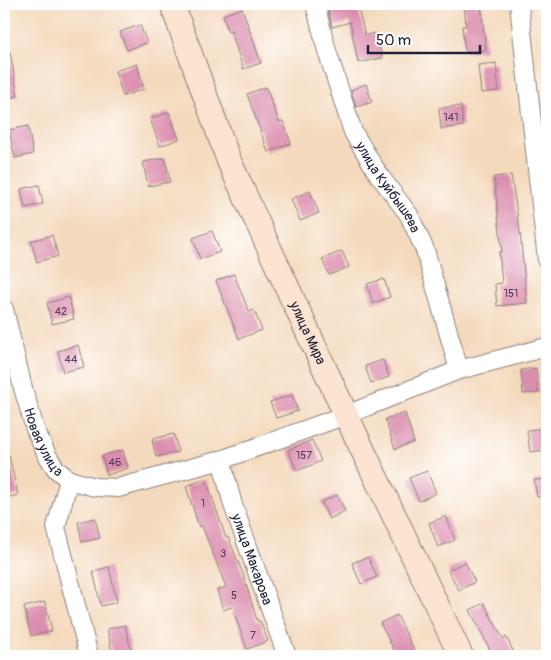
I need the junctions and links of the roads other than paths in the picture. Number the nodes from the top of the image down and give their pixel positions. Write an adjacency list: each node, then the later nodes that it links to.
1 (172, 4): 8 (street, улица Мира)
2 (314, 4): 7 (street, улица Куйбышева)
3 (519, 4): 4 (street)
4 (547, 260)
5 (4, 309): 10 (street, Новая улица)
6 (547, 347): 7 (street)
7 (458, 370): 8 (street)
8 (346, 415): 9 (street); 13 (street, улица Мира)
9 (221, 460): 10 (street); 12 (street, улица Макарова)
10 (69, 480): 11 (street, Новая улица)
11 (89, 656)
12 (287, 656)
13 (461, 656)

